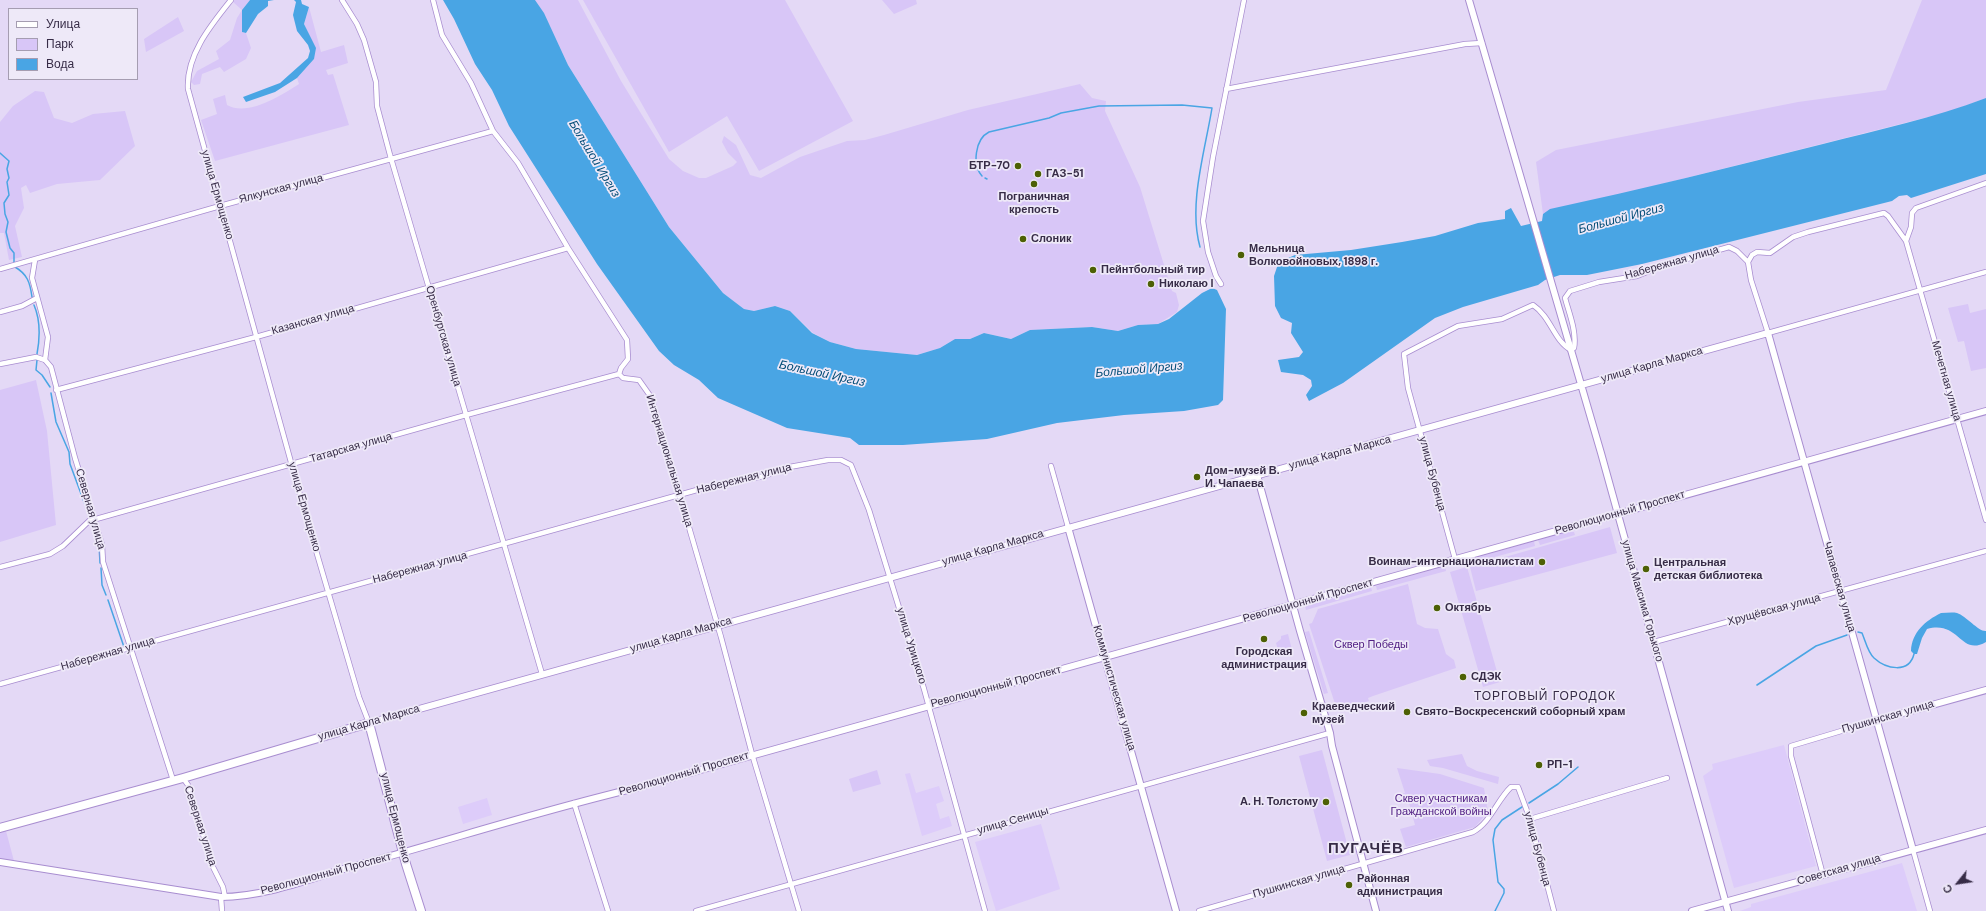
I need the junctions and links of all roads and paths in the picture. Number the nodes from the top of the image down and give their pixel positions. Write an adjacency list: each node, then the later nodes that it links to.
1 (231, 0): 11 (street, улица Ермощенко)
2 (342, 0): 9 (street, Оренбургская улица)
3 (432, 0): 8 (street)
4 (1244, 0): 7 (street)
5 (1469, 0): 6 (street, улица Максима Горького)
6 (1482, 43): 7 (street); 25 (street, улица Максима Горького)
7 (1226, 89): 18 (street)
8 (493, 131): 9 (street, Ялкунская улица); 13 (street)
9 (392, 158): 11 (street, Ялкунская улица); 19 (street, Оренбургская улица)
10 (1986, 183): 12 (street)
11 (220, 206): 14 (street, Ялкунская улица); 24 (street, улица Ермощенко)
12 (1906, 241): 15 (street); 20 (street, Мечетная улица)
13 (568, 248): 19 (street, Казанская улица); 28 (street)
14 (34, 260): 16 (street, Ялкунская улица); 21 (street, Северная улица)
15 (1748, 262): 23 (street, Чапаевская улица); 25 (street, Набережная улица)
16 (0, 269)
17 (1986, 272): 20 (street, улица Карла Маркса)
18 (1221, 284)
19 (429, 287): 24 (street, Казанская улица); 32 (street, Оренбургская улица)
20 (1920, 291): 23 (street, улица Карла Маркса); 33 (street, Мечетная улица)
21 (37, 298): 22 (street); 26 (street, Северная улица)
22 (0, 312)
23 (1768, 333): 29 (street, улица Карла Маркса); 36 (street, Чапаевская улица)
24 (256, 337): 30 (street, Казанская улица); 37 (street, улица Ермощенко)
25 (1571, 350): 29 (street, улица Максима Горького); 34 (street, улица Бубенца)
26 (46, 360): 27 (street); 30 (street, Северная улица)
27 (0, 364)
28 (619, 374): 32 (street, Татарская улица); 40 (street, Интернациональная улица)
29 (1582, 385): 34 (street, улица Карла Маркса); 41 (street, улица Максима Горького)
30 (56, 390): 42 (street, Северная улица)
31 (1986, 411): 33 (street, Революционный Проспект)
32 (466, 414): 37 (street, Татарская улица); 45 (street, Оренбургская улица)
33 (1957, 419): 36 (street, Революционный Проспект); 43 (street, Мечетная улица)
34 (1420, 431): 39 (street, улица Карла Маркса); 47 (street, улица Бубенца)
35 (841, 460): 40 (street, Набережная улица); 49 (street, улица Урицкого)
36 (1804, 461): 41 (street, Революционный Проспект); 51 (street, Чапаевская улица)
37 (292, 464): 42 (street, Татарская улица); 50 (street, улица Ермощенко)
38 (1051, 466): 44 (street, Коммунистическая улица)
39 (1257, 476): 44 (street, улица Карла Маркса); 52 (street)
40 (679, 496): 45 (street, Набережная улица); 53 (street, Интернациональная улица)
41 (1618, 514): 47 (street, Революционный Проспект); 54 (street, улица Максима Горького)
42 (94, 520): 48 (street, Татарская улица); 55 (street, Северная улица)
43 (1986, 520)
44 (1068, 527): 49 (street, улица Карла Маркса); 56 (street, Коммунистическая улица)
45 (505, 544): 50 (street, Набережная улица); 57 (street, Оренбургская улица)
46 (1986, 551): 51 (street, Хрущёвская улица)
47 (1455, 559): 52 (street, Революционный Проспект)
48 (0, 566)
49 (890, 578): 53 (street, улица Карла Маркса); 60 (street, улица Урицкого)
50 (329, 592): 55 (street, Набережная улица); 62 (street, улица Ермощенко)
51 (1841, 592): 54 (street, Хрущёвская улица); 61 (street, Чапаевская улица)
52 (1292, 606): 56 (street, Революционный Проспект); 63 (street)
53 (717, 625): 57 (street, улица Карла Маркса); 64 (street, Интернациональная улица)
54 (1654, 642): 82 (street, улица Максима Горького)
55 (130, 648): 58 (street, Набережная улица); 67 (street, Северная улица)
56 (1106, 657): 60 (street, Революционный Проспект); 68 (street, Коммунистическая улица)
57 (542, 674): 62 (street, улица Карла Маркса)
58 (0, 684)
59 (1986, 690): 61 (street, Пушкинская улица)
60 (929, 706): 64 (street, Революционный Проспект); 74 (street, улица Урицкого)
61 (1878, 720): 75 (street, Чапаевская улица); 79 (street, Пушкинская улица)
62 (369, 723): 65 (highway, улица Карла Маркса); 76 (highway, улица Ермощенко)
63 (1330, 733): 68 (street, улица Сеницы); 78 (street)
64 (752, 754): 70 (street, Революционный Проспект); 80 (street, Интернациональная улица)
65 (183, 778): 67 (highway, улица Карла Маркса); 81 (street, Северная улица)
66 (1667, 778): 71 (street)
67 (173, 780): 72 (highway, улица Карла Маркса)
68 (1142, 786): 74 (street, улица Сеницы); 89 (street, Коммунистическая улица)
69 (1518, 787): 71 (street, улица Бубенца); 78 (street, Пушкинская улица)
70 (574, 803): 76 (street, Революционный Проспект); 85 (street)
71 (1530, 818): 92 (street, улица Бубенца)
72 (1, 827)
73 (1986, 830): 75 (street, Советская улица)
74 (963, 835): 80 (street, улица Сеницы); 88 (street, улица Урицкого)
75 (1913, 850): 79 (street, Советская улица); 95 (street, Чапаевская улица)
76 (403, 853): 81 (street, Революционный Проспект); 84 (highway, улица Ермощенко)
77 (0, 862): 81 (street, Революционный Проспект)
78 (1363, 864): 90 (street, Пушкинская улица); 91 (street)
79 (1823, 875): 82 (street, Советская улица)
80 (791, 884): 86 (street, улица Сеницы); 87 (street, Интернациональная улица)
81 (223, 897): 83 (street, Северная улица)
82 (1725, 902): 93 (street, Советская улица); 94 (street, улица Максима Горького)
83 (222, 911)
84 (421, 911)
85 (608, 911)
86 (696, 911)
87 (799, 911)
88 (985, 911)
89 (1176, 911)
90 (1200, 911)
91 (1376, 911)
92 (1554, 911)
93 (1692, 911)
94 (1728, 911)
95 (1930, 911)

